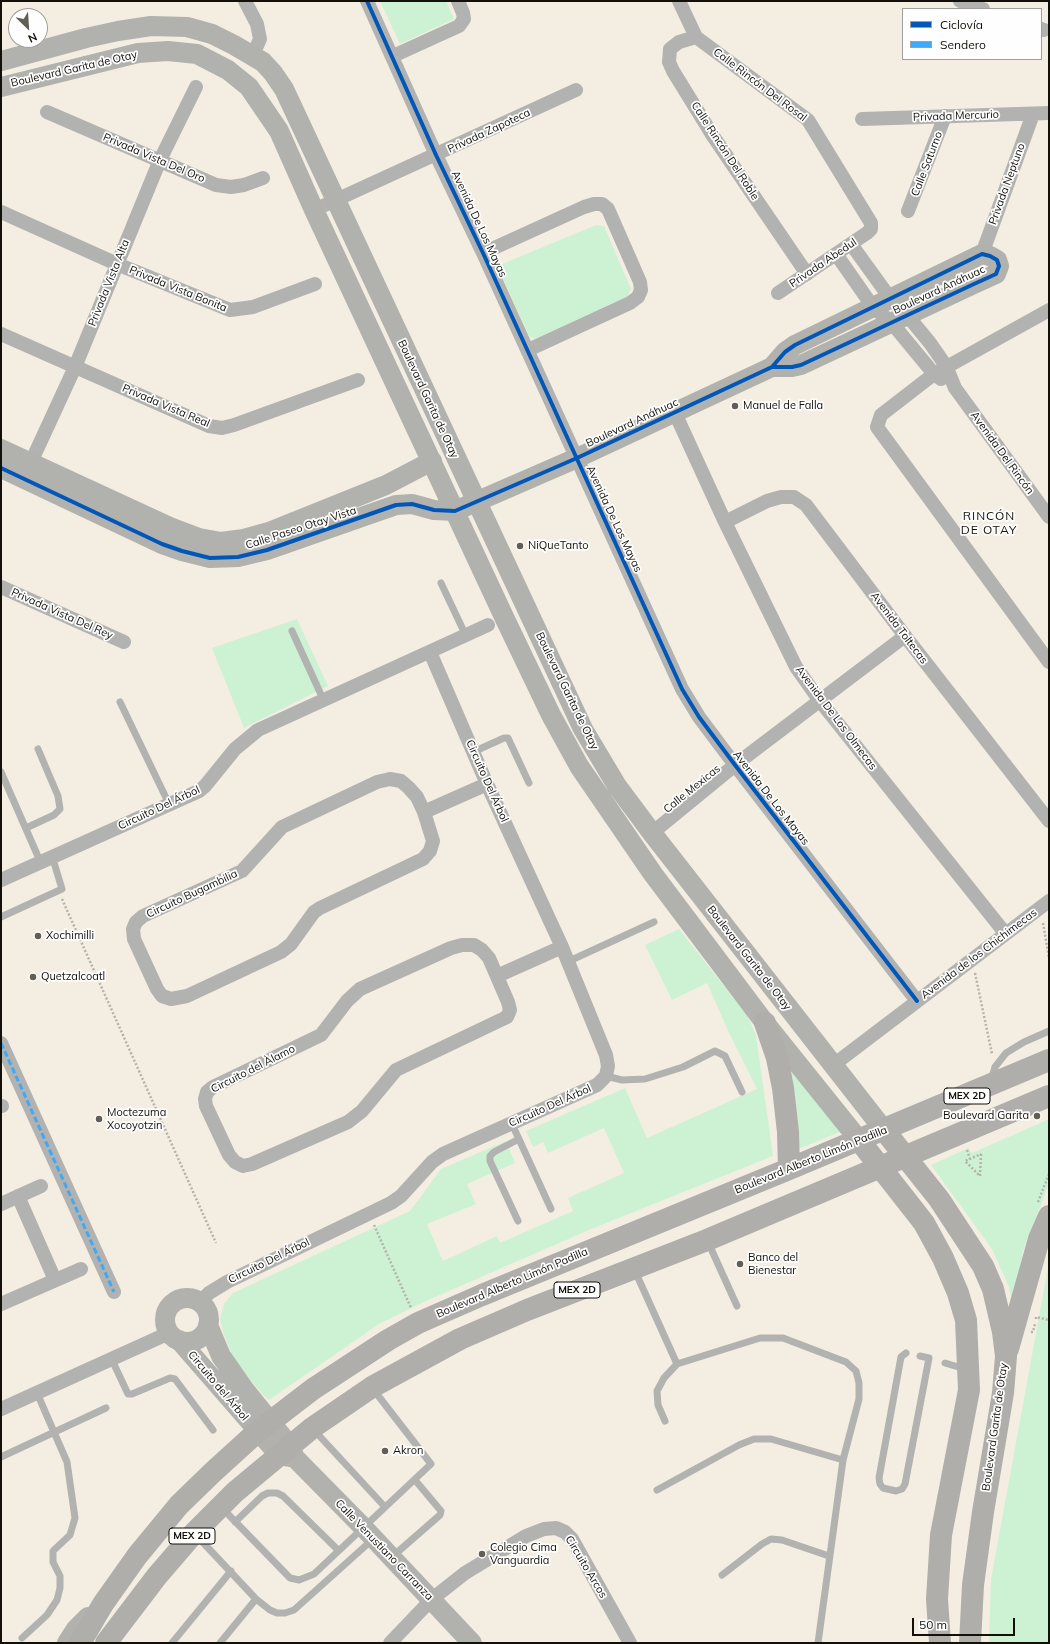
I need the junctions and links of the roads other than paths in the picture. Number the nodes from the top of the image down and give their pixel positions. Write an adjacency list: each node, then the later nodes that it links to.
1 (246, 1): 8 (street)
2 (367, 1): 9 (street, Avenida De Los Mayas)
3 (458, 1): 9 (street)
4 (679, 1): 7 (street, Calle Rincón Del Rosal)
5 (960, 1): 6 (street)
6 (980, 8)
7 (696, 37): 26 (street, Calle Rincón Del Rosal); 33 (street, Calle Rincón Del Roble)
8 (253, 55): 10 (main road, Boulevard Garita de Otay); 22 (main road, Boulevard Garita de Otay)
9 (393, 56): 19 (street, Avenida De Los Mayas)
10 (1, 61)
11 (1, 87): 23 (main road, Boulevard Garita de Otay)
12 (196, 87): 20 (street, Privada Vista Alta)
13 (576, 90): 19 (street, Privada Zapoteca)
14 (48, 112): 20 (street, Privada Vista Del Oro)
15 (1049, 113): 16 (street, Privada Mercurio)
16 (1033, 114): 17 (street, Privada Mercurio); 30 (street, Privada Neptuno)
17 (945, 116): 18 (street, Privada Mercurio); 24 (street, Calle Saturno)
18 (862, 119)
19 (436, 155): 22 (street, Privada Zapoteca); 28 (street, Avenida De Los Mayas)
20 (160, 160): 21 (street, Privada Vista Del Oro); 31 (street, Privada Vista Alta)
21 (263, 178)
22 (336, 200): 23 (street, Privada Zapoteca); 55 (main road, Boulevard Garita de Otay)
23 (314, 210): 51 (main road, Boulevard Garita de Otay)
24 (908, 211)
25 (1, 212): 31 (street, Privada Vista Bonita)
26 (867, 233): 27 (street, Privada Abedul)
27 (851, 244): 29 (street, Privada Abedul); 37 (street)
28 (484, 253): 41 (street, Avenida De Los Mayas); 41 (street)
29 (836, 254): 33 (street, Privada Abedul); 37 (street)
30 (982, 254): 32 (main road, Boulevard Anáhuac); 35 (main road, Boulevard Anáhuac)
31 (117, 264): 34 (street, Privada Vista Bonita); 43 (street, Privada Vista Alta)
32 (963, 264): 35 (main road); 37 (main road, Boulevard Anáhuac)
33 (807, 274): 36 (street, Privada Abedul)
34 (315, 284)
35 (974, 284): 39 (main road, Boulevard Anáhuac)
36 (778, 293)
37 (882, 303): 39 (street); 44 (main road, Boulevard Anáhuac)
38 (1049, 310): 42 (street)
39 (899, 318): 42 (street, Avenida Del Rincón); 44 (main road, Boulevard Anáhuac); 45 (street, Avenida Del Rincón)
40 (1, 334): 43 (street, Privada Vista Real)
41 (528, 350): 50 (street, Avenida De Los Mayas)
42 (946, 366): 45 (street); 47 (street, Avenida Del Rincón)
43 (75, 367): 46 (street, Privada Vista Real); 53 (street, Privada Vista Alta)
44 (772, 367): 48 (main road, Boulevard Anáhuac)
45 (934, 374): 47 (street, Avenida Del Rincón); 69 (street)
46 (358, 380)
47 (955, 388): 58 (street, Avenida Del Rincón)
48 (675, 413): 50 (main road, Boulevard Anáhuac); 59 (street, Avenida De Los Olmecas)
49 (1, 449): 53 (main road, Calle Paseo Otay Vista)
50 (577, 458): 55 (main road, Boulevard Anáhuac); 75 (street, Avenida De Los Mayas)
51 (432, 461): 54 (main road, Calle Paseo Otay Vista); 57 (main road, Boulevard Garita de Otay)
52 (1, 468): 53 (main road, Calle Paseo Otay Vista)
53 (27, 471): 60 (main road, Calle Paseo Otay Vista)
54 (386, 485): 56 (main road); 60 (main road, Calle Paseo Otay Vista)
55 (476, 502): 57 (main road, Boulevard Anáhuac); 83 (main road, Boulevard Garita de Otay)
56 (396, 505): 57 (main road, Calle Paseo Otay Vista); 60 (main road, Calle Paseo Otay Vista)
57 (455, 511): 94 (main road, Boulevard Garita de Otay)
58 (1049, 517)
59 (725, 522): 66 (street, Avenida Toltecas); 71 (street, Avenida De Los Olmecas)
60 (166, 536)
61 (441, 582): 65 (lane)
62 (1, 587): 67 (street, Privada Vista Del Rey)
63 (488, 625): 65 (street, Circuito Del Árbol)
64 (292, 632): 70 (lane)
65 (466, 636): 68 (street, Circuito Del Árbol)
66 (905, 636): 71 (street, Calle Mexicas); 81 (street, Avenida Toltecas)
67 (124, 642)
68 (430, 652): 70 (street, Circuito Del Árbol); 74 (street, Circuito Del Árbol)
69 (1049, 662)
70 (323, 699): 79 (street, Circuito Del Árbol)
71 (820, 701): 75 (street, Calle Mexicas); 89 (street, Avenida De Los Olmecas)
72 (120, 702): 79 (lane)
73 (38, 749): 82 (lane)
74 (473, 752): 77 (lane); 78 (street, Circuito Del Árbol)
75 (735, 765): 83 (street, Calle Mexicas); 93 (street, Avenida De Los Mayas)
76 (1, 772): 82 (lane)
77 (529, 783)
78 (487, 784): 80 (street); 90 (street, Circuito Del Árbol)
79 (169, 804): 84 (street, Circuito Del Árbol)
80 (424, 812): 80 (street, Circuito Bugambilia)
81 (1049, 821)
82 (26, 828): 84 (lane)
83 (652, 833): 98 (main road, Boulevard Garita de Otay)
84 (46, 858): 85 (street, Circuito Del Árbol); 87 (lane)
85 (1, 880)
86 (1045, 904): 89 (street, Avenida de los Chichimecas)
87 (1, 917)
88 (654, 922): 91 (lane)
89 (1005, 933): 93 (street, Avenida de los Chichimecas)
90 (562, 947): 91 (street, Circuito Del Árbol); 92 (street)
91 (568, 962): 99 (street, Circuito Del Árbol)
92 (497, 976): 92 (street, Circuito del Àlamo)
93 (916, 1001): 98 (street, Avenida de los Chichimecas)
94 (765, 1023): 106 (main road, Boulevard Garita de Otay); 109 (highway)
95 (1049, 1031): 100 (lane)
96 (1, 1044): 120 (street)
97 (1049, 1060): 100 (highway, Boulevard Alberto Limón Padilla / MEX 2D)
98 (832, 1066): 104 (main road, Boulevard Garita de Otay)
99 (606, 1076): 101 (lane); 103 (street, Circuito Del Árbol)
100 (992, 1077): 104 (highway, Boulevard Alberto Limón Padilla / MEX 2D)
101 (742, 1092)
102 (1049, 1096): 107 (highway, MEX 2D)
103 (512, 1124): 105 (lane); 121 (street, Circuito Del Árbol)
104 (884, 1130): 106 (highway, Boulevard Alberto Limón Padilla / MEX 2D); 107 (highway, Boulevard Garita de Otay)
105 (520, 1139): 113 (lane); 115 (lane)
106 (859, 1140): 108 (highway, Boulevard Garita de Otay); 109 (highway, Boulevard Alberto Limón Padilla / MEX 2D)
107 (906, 1157): 108 (highway, MEX 2D); 128 (highway, Boulevard Garita de Otay)
108 (881, 1166): 116 (highway, MEX 2D); 132 (highway, Boulevard Garita de Otay)
109 (789, 1169): 139 (highway, Boulevard Alberto Limón Padilla / MEX 2D)
110 (41, 1186): 111 (street)
111 (18, 1196): 112 (street); 119 (street)
112 (1, 1204)
113 (551, 1209)
114 (1043, 1211): 128 (highway)
115 (518, 1221)
116 (707, 1240): 117 (highway, MEX 2D); 123 (lane)
117 (633, 1268): 131 (lane); 133 (highway, MEX 2D)
118 (81, 1269): 119 (street)
119 (56, 1280): 122 (street)
120 (114, 1292)
121 (200, 1302): 124 (main road); 125 (main road)
122 (1, 1304)
123 (737, 1306)
124 (208, 1325): 125 (main road); 139 (main road, Circuito del Árbol)
125 (174, 1337): 129 (street); 139 (main road, Circuito del Árbol)
126 (906, 1353): 127 (lane)
127 (920, 1356)
128 (1006, 1356): 134 (highway, Boulevard Garita de Otay)
129 (112, 1360): 135 (street); 141 (lane)
130 (945, 1363): 132 (lane)
131 (677, 1364): 138 (lane); 145 (lane)
132 (969, 1380): 134 (highway); 171 (highway, Boulevard Garita de Otay)
133 (372, 1387): 140 (highway, MEX 2D); 146 (lane)
134 (1003, 1392): 172 (highway, Boulevard Garita de Otay)
135 (37, 1393): 137 (street); 142 (lane)
136 (106, 1408): 142 (lane)
137 (1, 1409)
138 (665, 1421)
139 (264, 1427): 143 (main road, Calle Venustiano Carranza); 160 (highway, Boulevard Alberto Limón Padilla / MEX 2D)
140 (312, 1428): 143 (highway, MEX 2D); 149 (lane)
141 (212, 1430)
142 (54, 1432): 144 (lane); 161 (lane)
143 (288, 1453): 148 (highway, MEX 2D); 151 (main road, Calle Venustiano Carranza)
144 (1, 1456)
145 (843, 1460): 147 (lane); 154 (lane)
146 (415, 1480): 149 (lane); 155 (lane)
147 (657, 1490)
148 (220, 1507): 150 (lane); 152 (highway, MEX 2D)
149 (385, 1507): 151 (lane)
150 (236, 1522): 153 (lane); 153 (lane)
151 (368, 1532): 153 (lane); 155 (main road, Calle Venustiano Carranza); 158 (lane)
152 (194, 1533): 156 (lane); 162 (highway, MEX 2D)
153 (338, 1550)
154 (829, 1556): 157 (lane); 170 (lane)
155 (391, 1557): 159 (main road, Calle Venustiano Carranza)
156 (231, 1571): 158 (lane); 165 (lane)
157 (722, 1575)
158 (256, 1599): 166 (lane)
159 (432, 1599): 167 (street, Circuito Arcos); 168 (main road, Calle Venustiano Carranza); 169 (street, Circuito Arcos)
160 (103, 1604): 163 (main road, Boulevard Alberto Limón Padilla); 164 (highway, MEX 2D)
161 (22, 1638)
162 (112, 1638)
163 (67, 1643)
164 (80, 1643)
165 (172, 1643)
166 (220, 1643)
167 (390, 1643)
168 (472, 1643)
169 (630, 1643)
170 (818, 1643)
171 (940, 1643)
172 (970, 1643)

